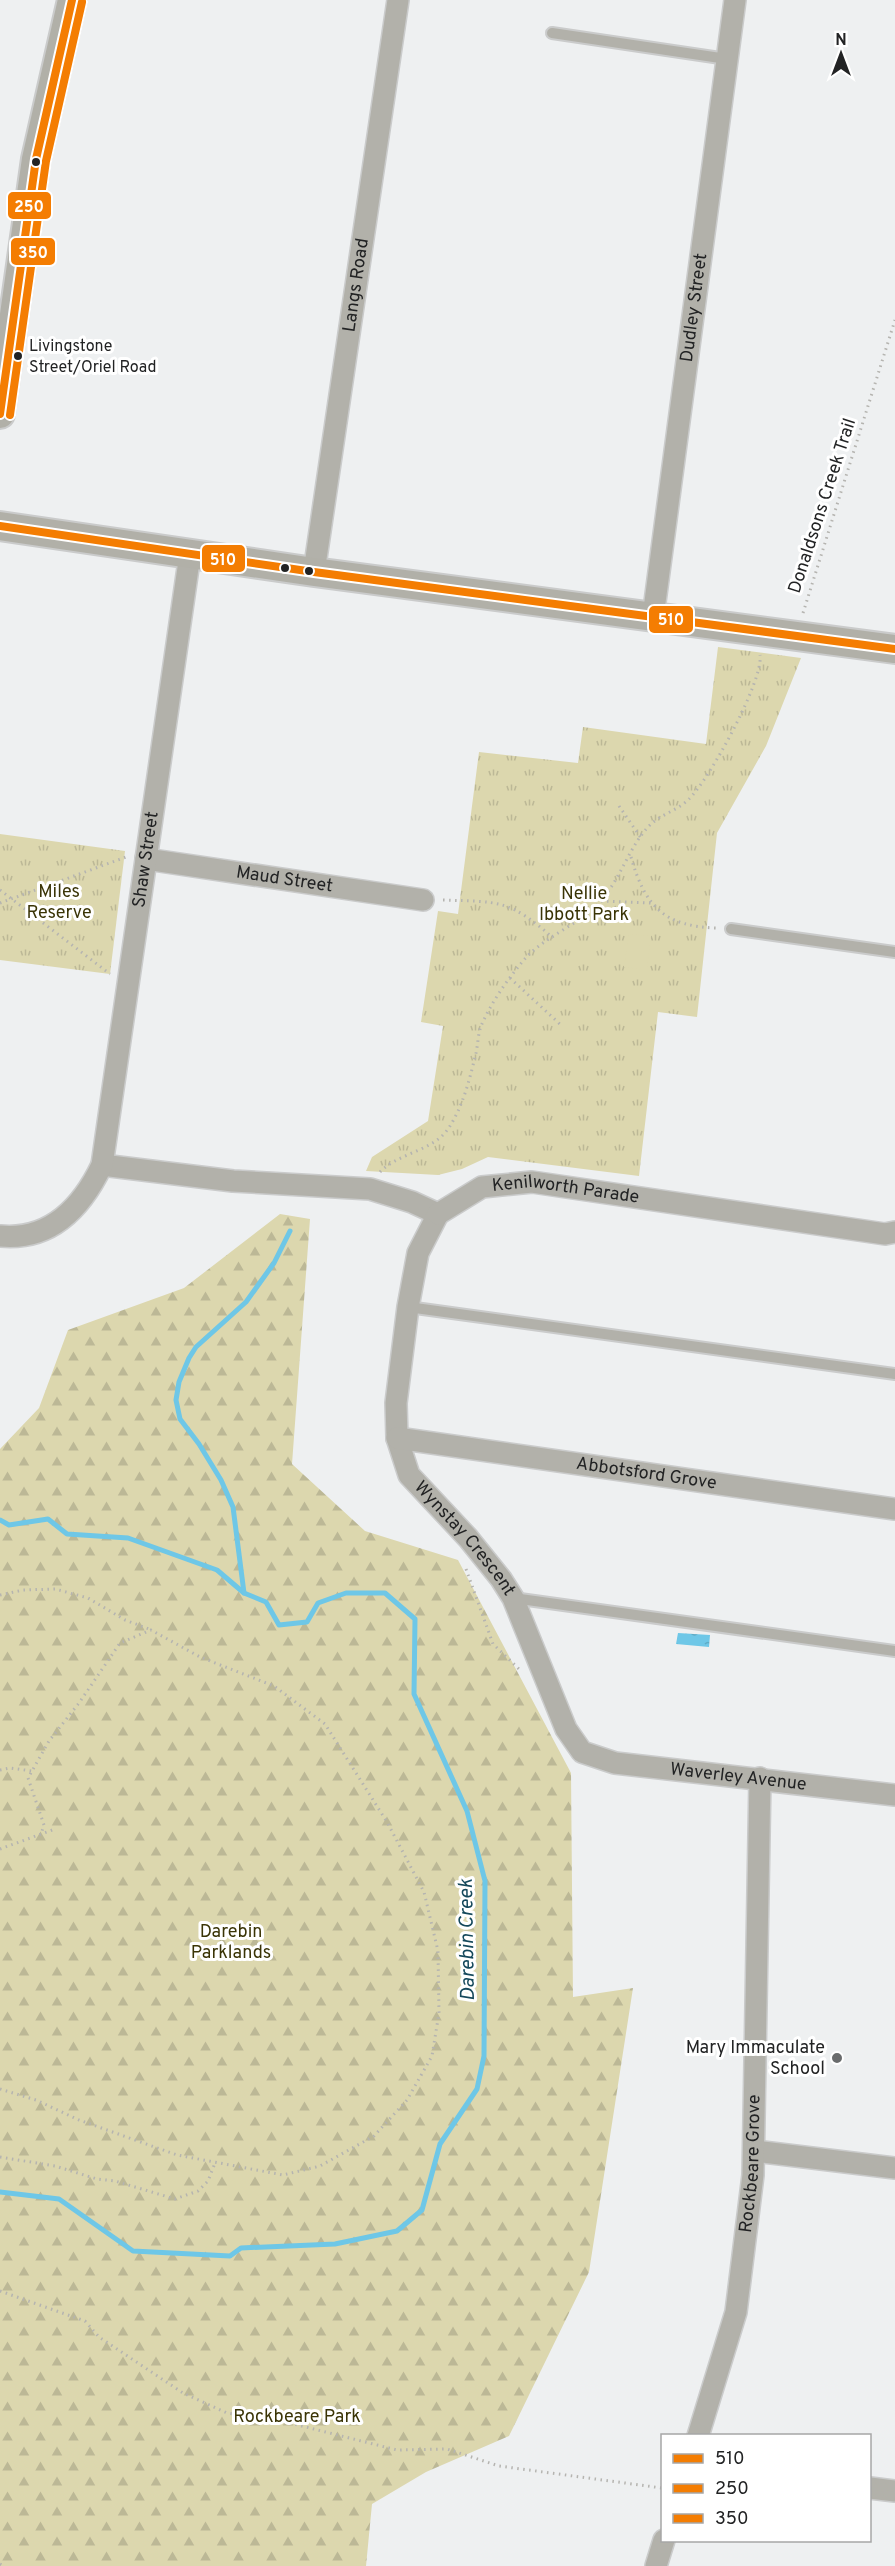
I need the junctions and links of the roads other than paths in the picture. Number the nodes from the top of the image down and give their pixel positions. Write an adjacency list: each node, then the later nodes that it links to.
1 (72, 0): 6 (main road)
2 (398, 0): 9 (street, Langs Road)
3 (735, 0): 5 (street, Dudley Street)
4 (552, 33): 5 (lane)
5 (727, 58): 10 (street, Dudley Street)
6 (0, 414)
7 (0, 526): 8 (main road)
8 (190, 554): 9 (main road); 12 (street, Shaw Street)
9 (314, 572): 10 (main road)
10 (653, 616): 11 (main road)
11 (895, 649)
12 (136, 858): 13 (street, Maud Street); 16 (street, Shaw Street)
13 (423, 900)
14 (731, 929): 15 (lane)
15 (895, 952)
16 (102, 1165): 17 (street); 19 (street)
17 (438, 1214): 18 (street, Kenilworth Parade); 20 (street, Wynstay Crescent)
18 (895, 1232)
19 (0, 1236)
20 (408, 1307): 21 (lane); 22 (street, Wynstay Crescent)
21 (895, 1374)
22 (397, 1438): 23 (street, Abbotsford Grove); 24 (street, Wynstay Crescent)
23 (895, 1509)
24 (513, 1598): 25 (lane); 26 (street, Wynstay Crescent)
25 (895, 1651)
26 (582, 1752): 27 (street, Waverley Avenue)
27 (760, 1778): 28 (street, Waverley Avenue); 29 (street, Rockbeare Grove)
28 (895, 1795)
29 (754, 2151): 30 (street); 31 (street, Rockbeare Grove)
30 (895, 2168)
31 (699, 2434)
32 (871, 2488): 33 (street)
33 (895, 2491)
34 (664, 2542): 35 (street)
35 (656, 2566)

